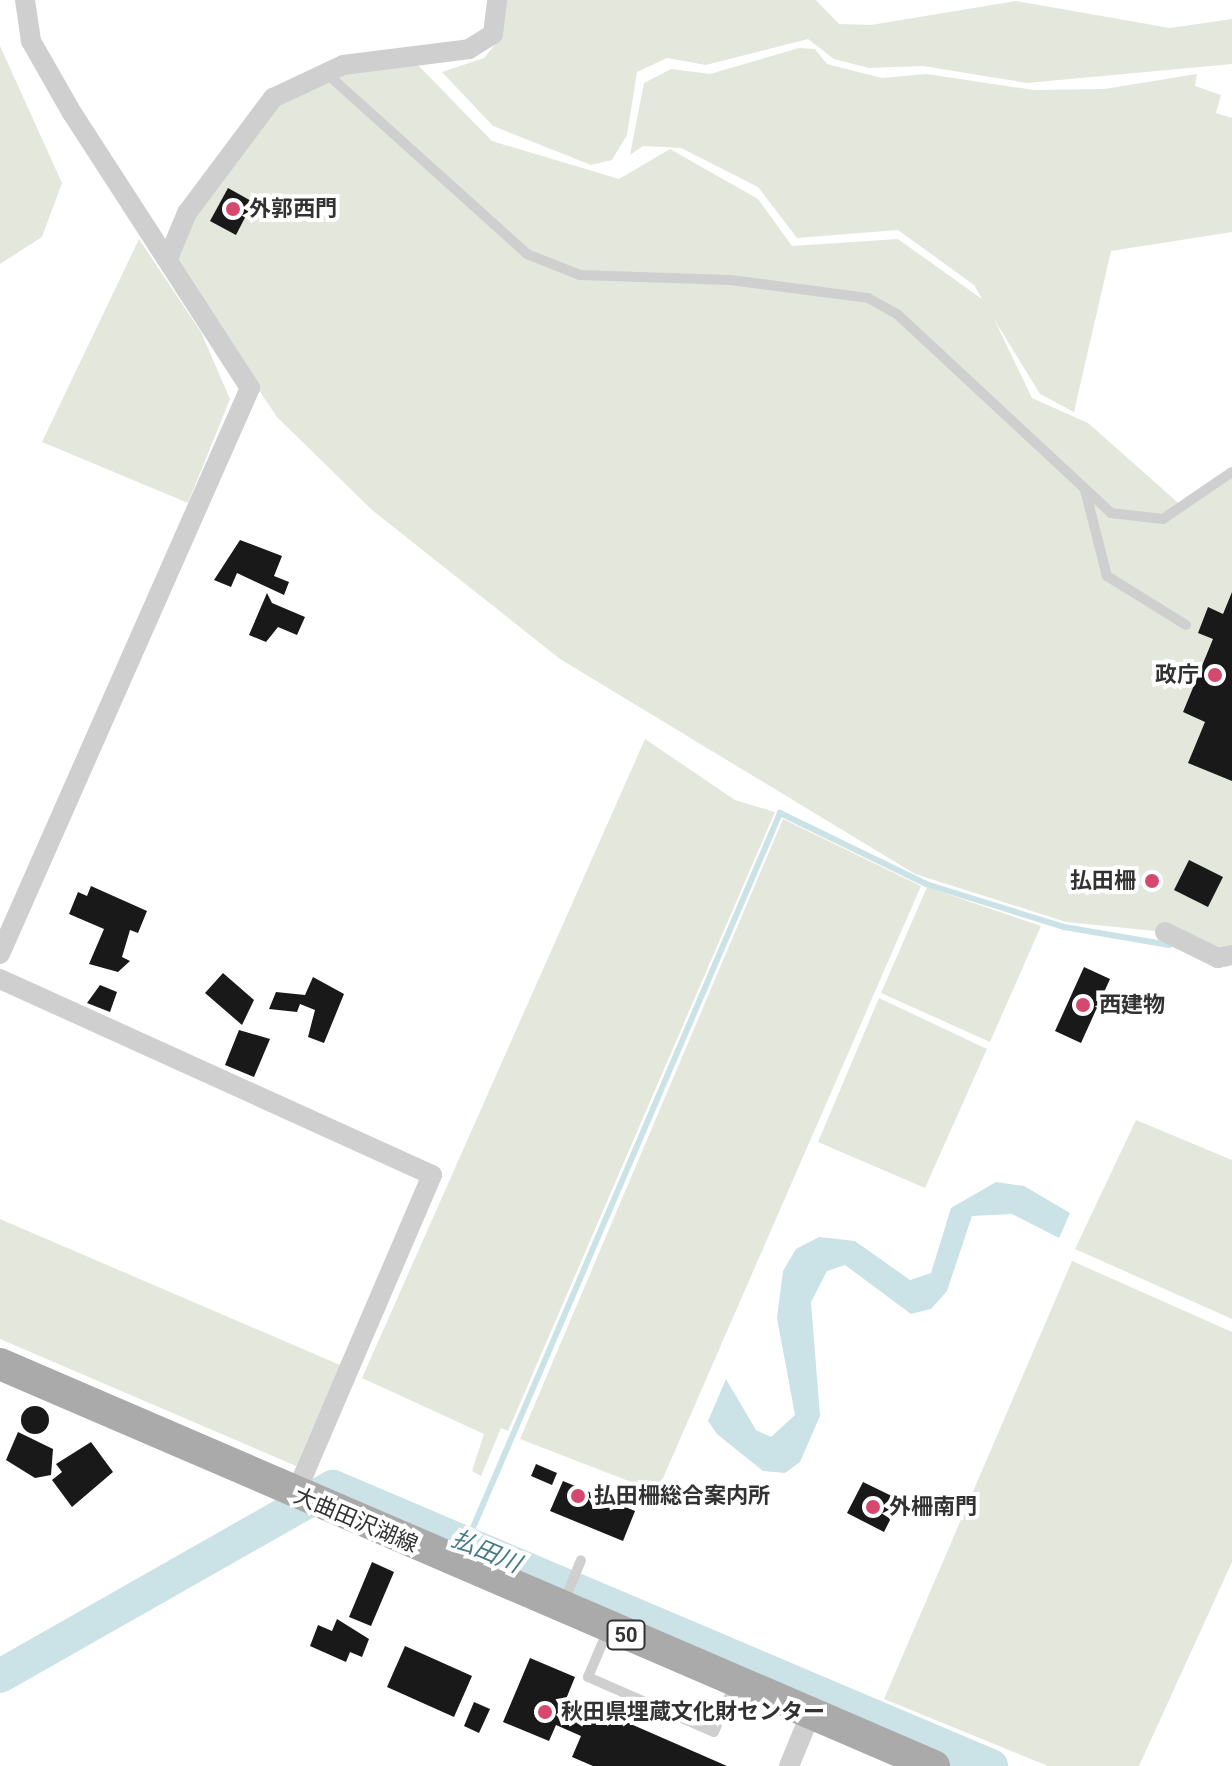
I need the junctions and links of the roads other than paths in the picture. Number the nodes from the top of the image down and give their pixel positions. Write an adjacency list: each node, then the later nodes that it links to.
1 (25, 0): 4 (street)
2 (497, 0): 3 (street)
3 (325, 72): 4 (street); 6 (lane)
4 (169, 256): 9 (street)
5 (1232, 472): 6 (lane)
6 (1085, 490): 7 (lane)
7 (1186, 625)
8 (1165, 932): 10 (street)
9 (0, 954)
10 (1232, 955)
11 (0, 979): 13 (street)
12 (0, 1364): 13 (main road, 大曲田沢湖線 / 50)
13 (303, 1498): 15 (main road, 大曲田沢湖線 / 50)
14 (581, 1560): 15 (lane)
15 (561, 1607): 16 (main road, 大曲田沢湖線 / 50)
16 (609, 1628): 17 (main road, 大曲田沢湖線 / 50); 17 (lane)
17 (735, 1681): 18 (main road, 大曲田沢湖線 / 50)
18 (811, 1713): 19 (street); 20 (main road, 大曲田沢湖線 / 50)
19 (789, 1766)
20 (934, 1766)

